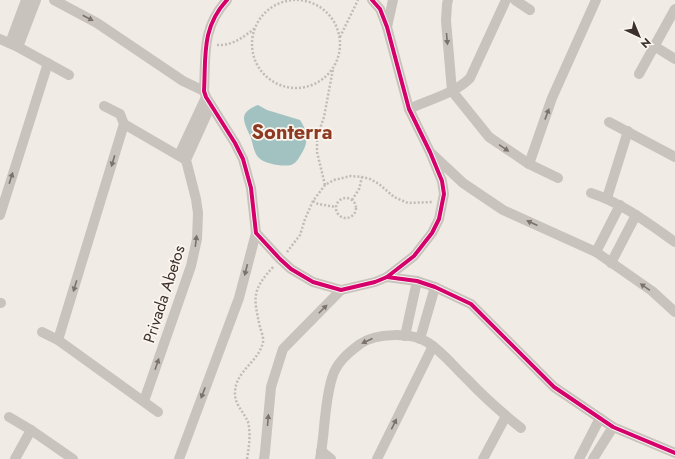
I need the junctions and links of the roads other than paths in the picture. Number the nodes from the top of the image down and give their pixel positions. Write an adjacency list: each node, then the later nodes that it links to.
1 (26, 0): 15 (street)
2 (36, 0): 15 (street)
3 (54, 0): 22 (street, one-way to 22)
4 (227, 0): 22 (street)
5 (372, 0): 13 (street)
6 (394, 0): 13 (street)
7 (448, 0): 21 (street, one-way to 21)
8 (506, 0): 21 (street)
9 (515, 0): 12 (street)
10 (596, 0): 31 (street, one-way to 10)
11 (675, 9): 16 (street)
12 (530, 10)
13 (387, 27): 24 (street)
14 (0, 39): 15 (street)
15 (14, 45): 18 (street)
16 (654, 46): 17 (street); 19 (street)
17 (675, 59)
18 (48, 63): 20 (street); 36 (street, one-way to 18)
19 (639, 74)
20 (69, 75)
21 (452, 91): 24 (street); 31 (street, one-way to 31)
22 (207, 98): 30 (street); 38 (street)
23 (104, 106): 26 (street)
24 (409, 109): 28 (street)
25 (609, 122): 27 (street)
26 (124, 124): 30 (street); 50 (street, one-way to 50)
27 (628, 131): 29 (street); 34 (street)
28 (430, 152): 40 (street, one-way to 28); 42 (street)
29 (675, 157)
30 (182, 158): 52 (street, Privada Abetos, one-way to 30)
31 (529, 164): 32 (street)
32 (558, 178)
33 (591, 193): 34 (street)
34 (607, 198): 35 (street)
35 (620, 205): 37 (street); 40 (street)
36 (0, 215)
37 (636, 215): 39 (street); 41 (street)
38 (256, 232): 45 (street); 64 (street, one-way to 64)
39 (675, 242)
40 (596, 252): 41 (street)
41 (611, 263): 46 (street, one-way to 41)
42 (387, 277): 43 (street); 45 (street)
43 (417, 281): 44 (street); 48 (street)
44 (435, 286): 49 (street); 56 (street)
45 (341, 290): 65 (street, one-way to 45)
46 (675, 312)
47 (42, 332): 50 (street)
48 (405, 336): 49 (street); 61 (street, one-way to 61)
49 (420, 338): 51 (street)
50 (58, 340): 52 (street)
51 (433, 346): 54 (street); 67 (street, one-way to 51)
52 (144, 401): 53 (street)
53 (158, 412)
54 (506, 416): 58 (street); 68 (street)
55 (9, 417): 59 (street)
56 (600, 418): 57 (street); 69 (street)
57 (613, 427): 60 (street); 70 (street)
58 (521, 428)
59 (31, 430): 62 (street); 63 (street)
60 (675, 453)
61 (321, 455): 66 (street)
62 (14, 459)
63 (74, 459)
64 (179, 459)
65 (264, 459)
66 (331, 459)
67 (377, 459)
68 (483, 459)
69 (579, 459)
70 (593, 459)

